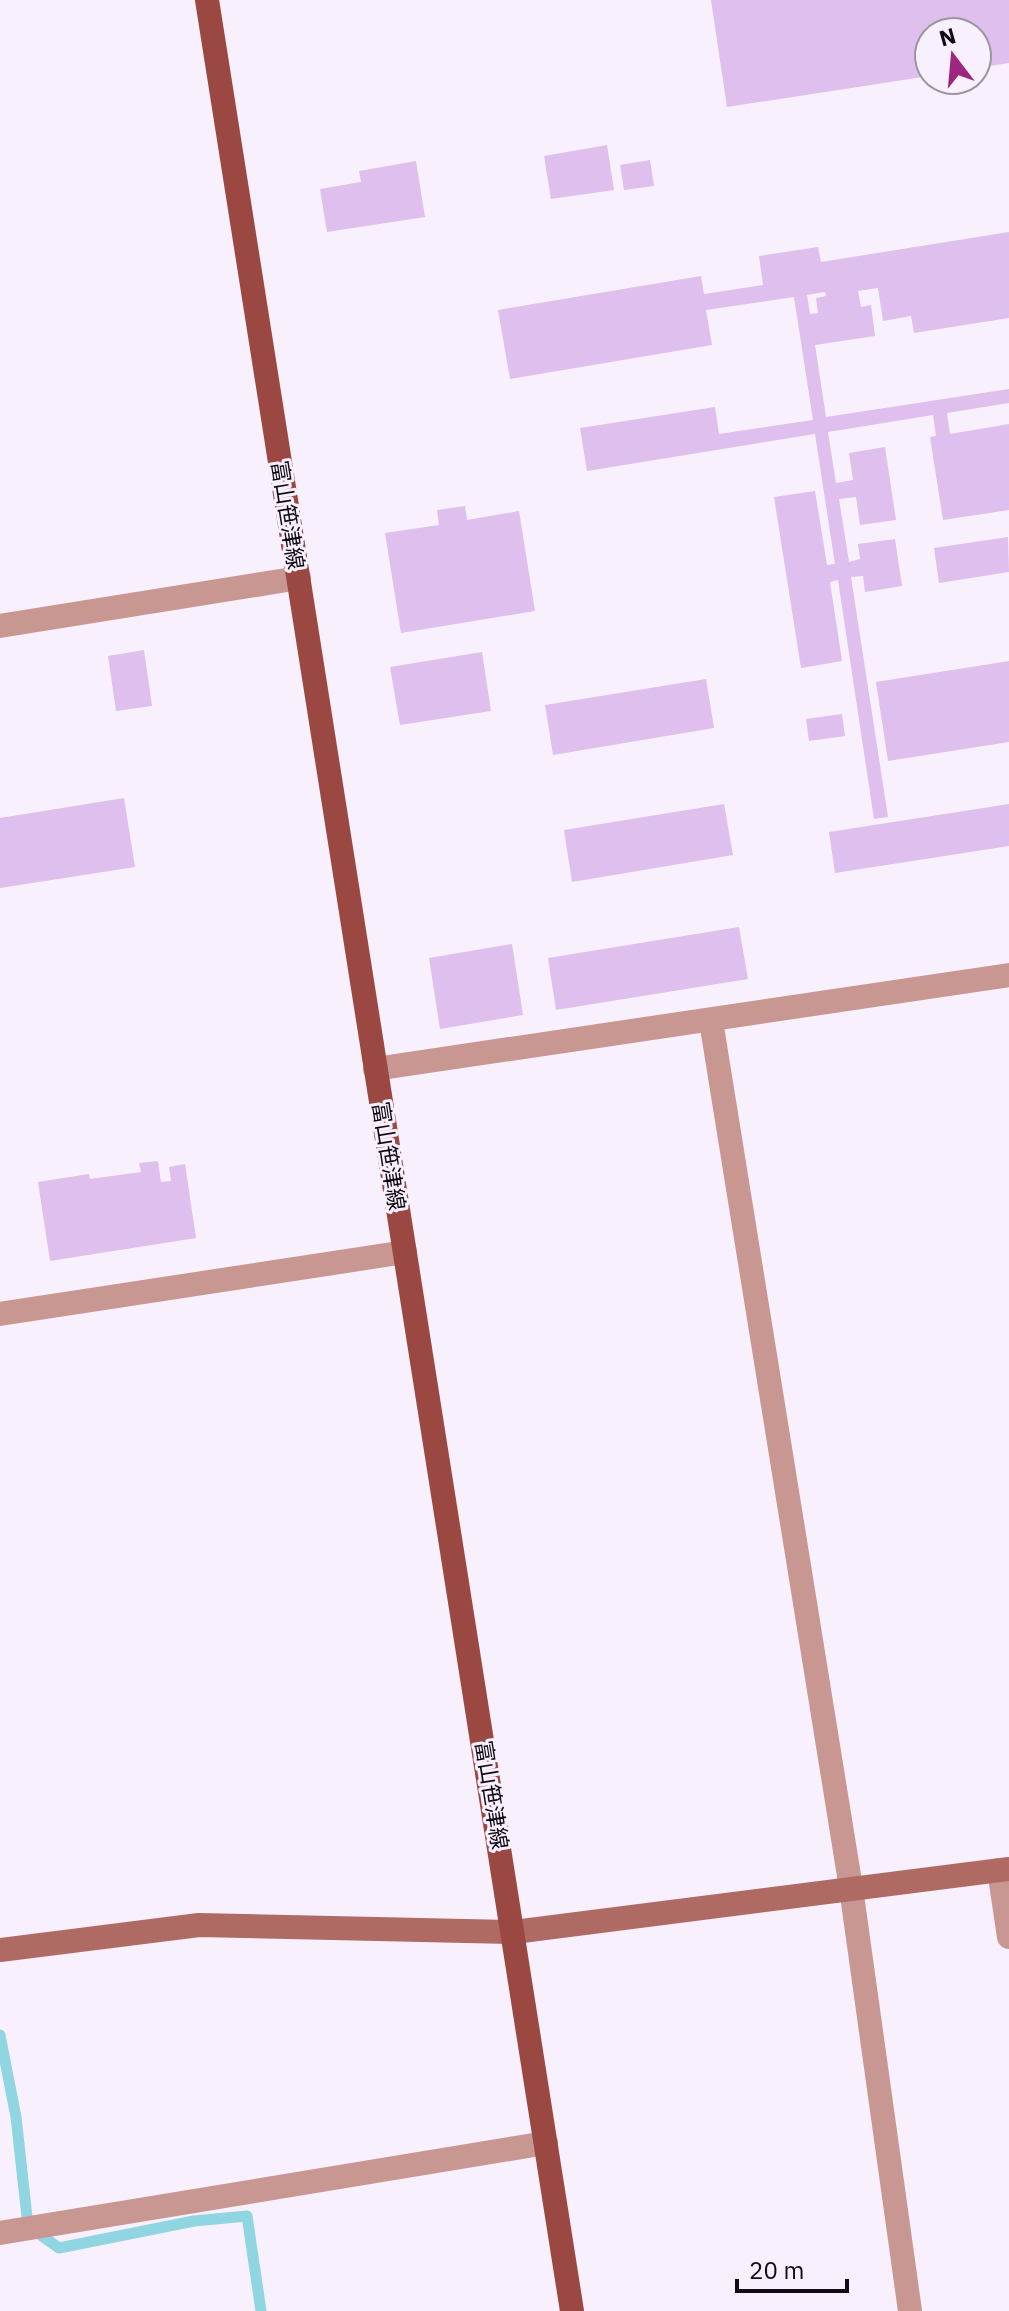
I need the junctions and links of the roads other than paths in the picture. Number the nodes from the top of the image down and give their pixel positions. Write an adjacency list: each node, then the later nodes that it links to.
1 (207, 0): 2 (main road, 富山笹津線)
2 (299, 578): 3 (street); 6 (main road, 富山笹津線)
3 (0, 626)
4 (1009, 975): 5 (street)
5 (711, 1021): 6 (street); 10 (street)
6 (375, 1069): 7 (main road, 富山笹津線)
7 (405, 1252): 8 (street); 11 (main road, 富山笹津線)
8 (0, 1314)
9 (1004, 1870): 10 (street); 12 (street)
10 (851, 1888): 11 (street); 17 (street)
11 (514, 1932): 13 (street); 14 (main road, 富山笹津線)
12 (1009, 1937)
13 (0, 1950)
14 (546, 2143): 15 (street); 16 (main road, 富山笹津線)
15 (0, 2233)
16 (572, 2311)
17 (910, 2311)

